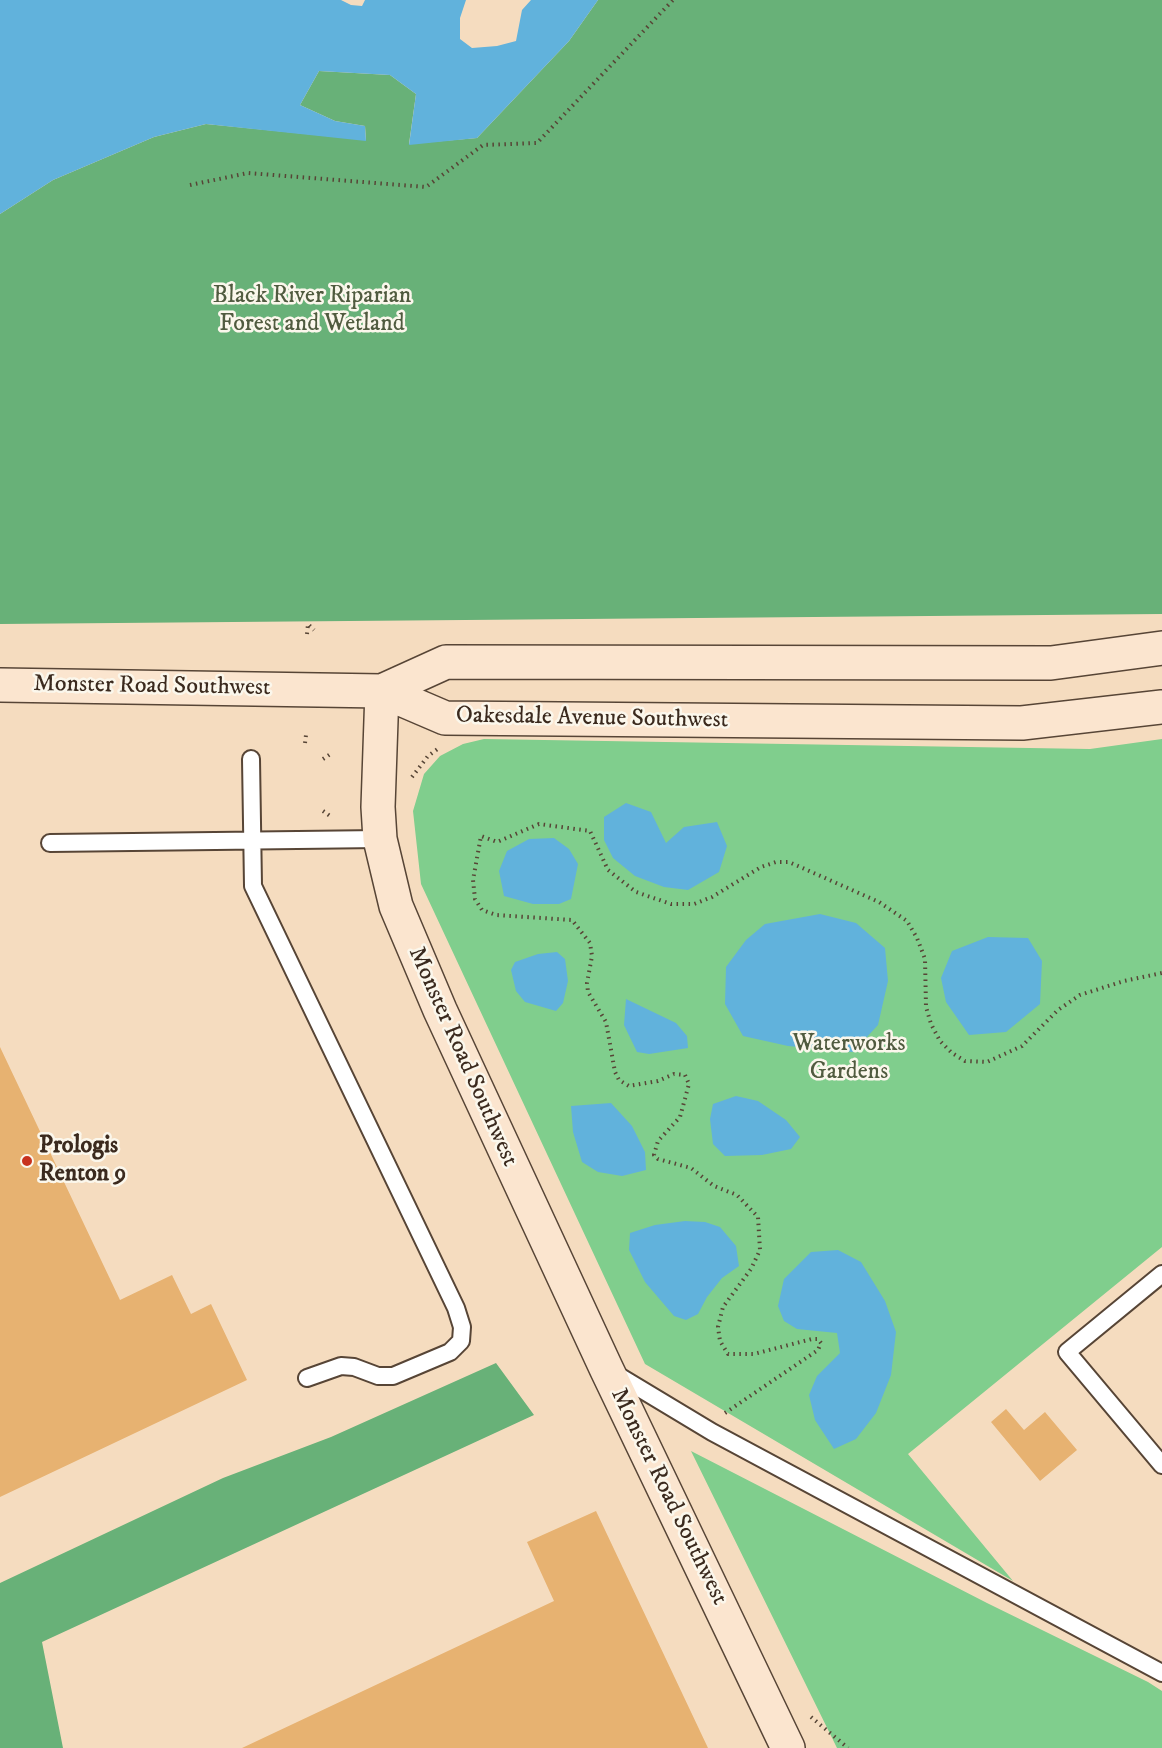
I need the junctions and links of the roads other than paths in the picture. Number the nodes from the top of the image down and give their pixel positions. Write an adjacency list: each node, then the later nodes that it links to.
1 (1162, 648): 3 (street)
2 (0, 685): 3 (street, Monster Road Southwest)
3 (382, 691): 4 (street, Oakesdale Avenue Southwest); 6 (street, Monster Road Southwest)
4 (1162, 707)
5 (251, 759): 7 (lane)
6 (380, 839): 7 (lane); 10 (street, Monster Road Southwest)
7 (252, 841): 8 (lane); 11 (lane)
8 (50, 843)
9 (1162, 1274): 12 (lane)
10 (606, 1368): 13 (lane); 14 (street, Monster Road Southwest)
11 (307, 1378)
12 (1162, 1465)
13 (1162, 1673)
14 (788, 1748)

